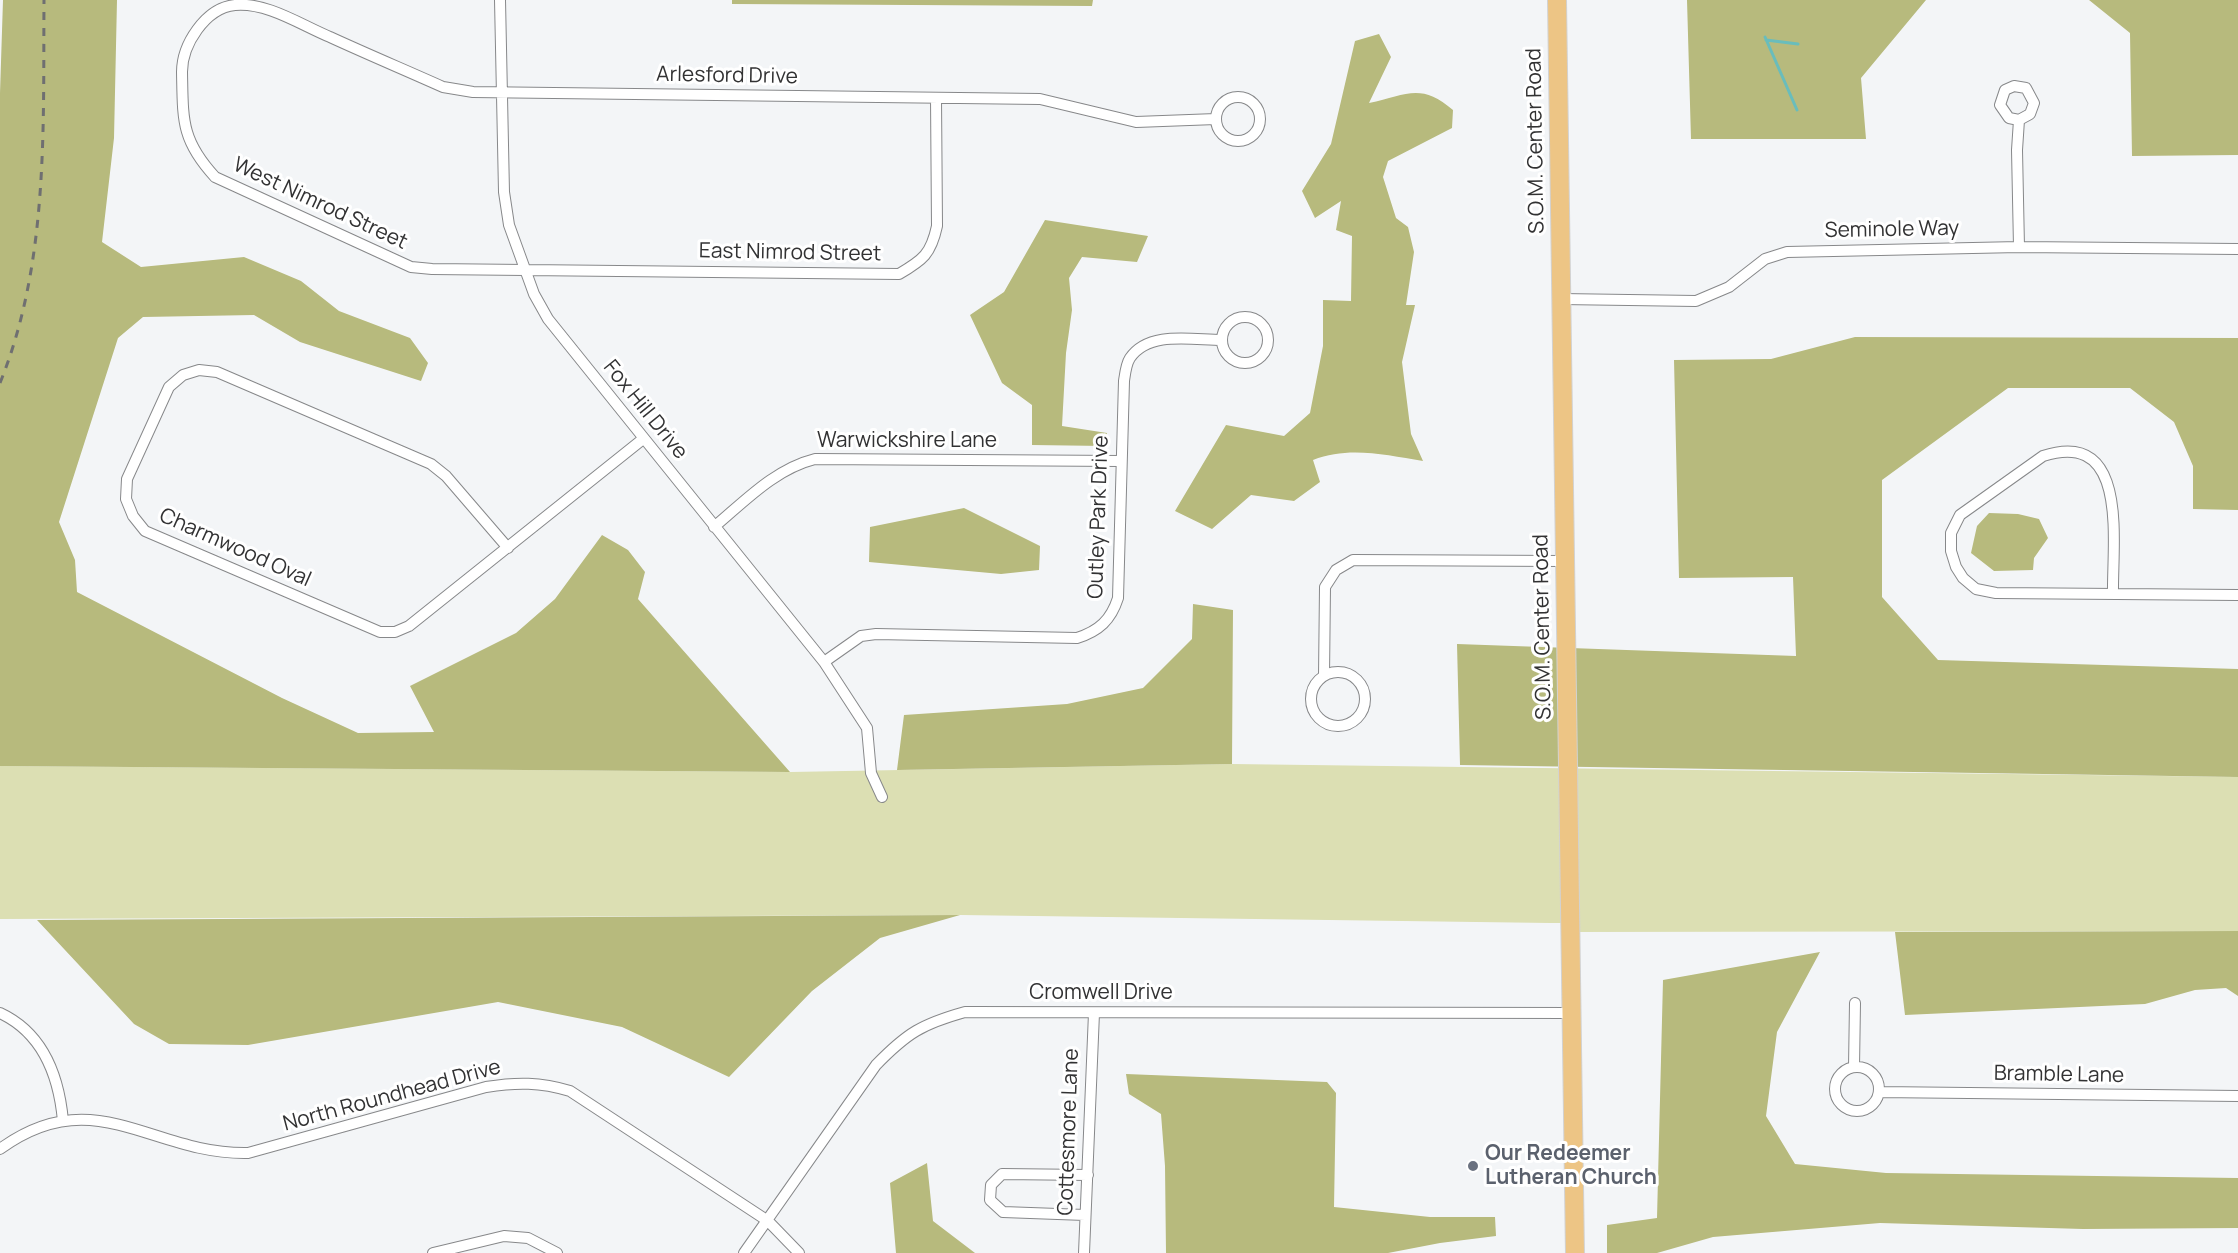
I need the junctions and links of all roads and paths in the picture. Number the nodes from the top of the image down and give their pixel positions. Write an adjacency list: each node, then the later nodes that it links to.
1 (500, 0): 4 (street, Fox Hill Drive)
2 (1557, 0): 11 (main road, S.O.M. Center Road)
3 (251, 7): 4 (street, Arlesford Drive); 10 (street, West Nimrod Street)
4 (501, 93): 5 (street, Arlesford Drive); 10 (street, Fox Hill Drive)
5 (936, 98): 6 (street, Arlesford Drive); 10 (street, East Nimrod Street)
6 (1216, 119): 6 (street)
7 (2019, 120): 8 (street)
8 (2019, 247): 9 (street, Seminole Way); 11 (street, Seminole Way)
9 (2238, 249)
10 (524, 269): 13 (street, Fox Hill Drive)
11 (1561, 299): 17 (main road, S.O.M. Center Road)
12 (1222, 340): 12 (street); 14 (street, Outley Park Drive)
13 (643, 439): 15 (street, Fox Hill Drive); 16 (street, Charmwood Oval)
14 (1121, 461): 15 (street, Warwickshire Lane); 20 (street, Outley Park Drive)
15 (714, 527): 20 (street, Fox Hill Drive)
16 (508, 548): 16 (street, Charmwood Oval)
17 (1564, 561): 21 (street); 26 (main road, S.O.M. Center Road)
18 (2113, 594): 18 (street); 19 (street)
19 (2238, 595)
20 (824, 662): 22 (street, Fox Hill Drive)
21 (1324, 676): 21 (street)
22 (882, 797)
23 (1855, 1003): 27 (street)
24 (0, 1013): 30 (street)
25 (1094, 1013): 26 (street, Cromwell Drive); 32 (street, Cottesmore Lane); 34 (street, Cromwell Drive)
26 (1573, 1013): 40 (main road, S.O.M. Center Road)
27 (1854, 1066): 28 (street); 28 (street)
28 (1880, 1092): 29 (street, Bramble Lane)
29 (2238, 1096)
30 (63, 1121): 31 (street, North Roundhead Drive); 34 (street, North Roundhead Drive)
31 (0, 1149)
32 (1088, 1174): 33 (street, Cottesmore Lane); 33 (street)
33 (1085, 1215): 39 (street, Cottesmore Lane)
34 (768, 1221): 37 (street, Cromwell Drive); 38 (street, North Roundhead Drive)
35 (433, 1253): 36 (street)
36 (557, 1253)
37 (744, 1253)
38 (799, 1253)
39 (1084, 1253)
40 (1575, 1253)

